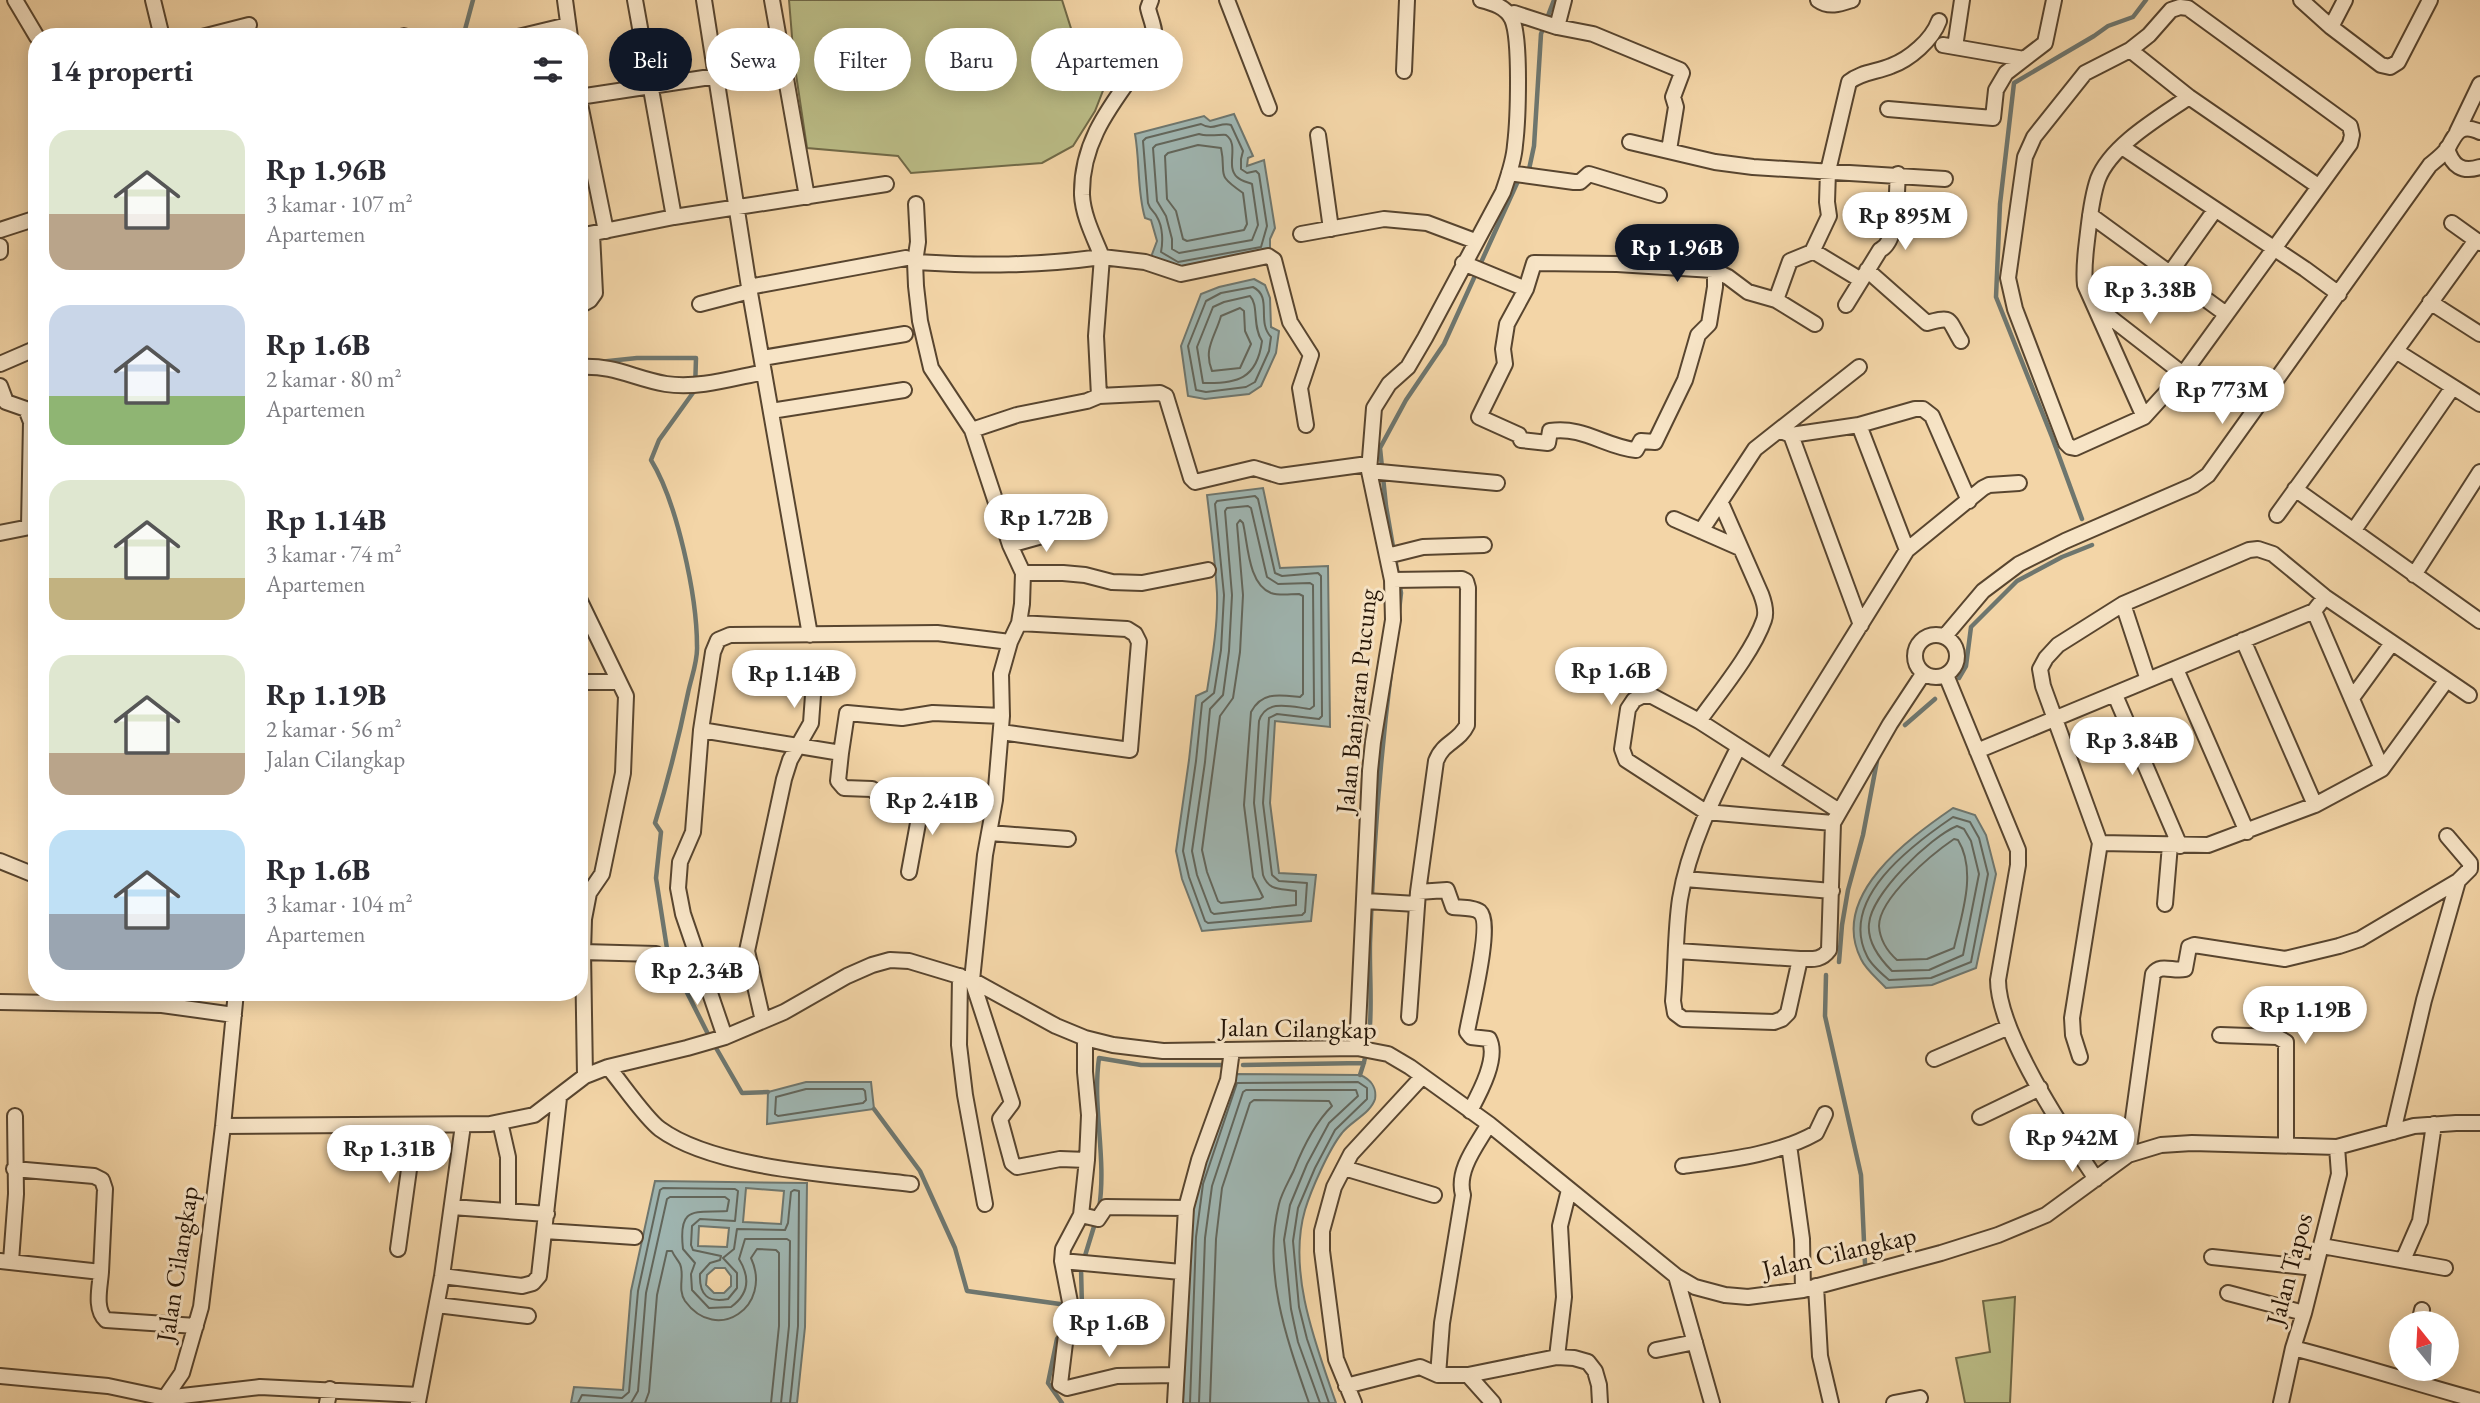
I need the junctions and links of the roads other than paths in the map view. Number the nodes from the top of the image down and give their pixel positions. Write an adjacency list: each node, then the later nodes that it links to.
1 (15, 0): 24 (street)
2 (153, 0): 25 (street)
3 (565, 0): 27 (street)
4 (635, 0): 28 (street)
5 (704, 0): 29 (street)
6 (772, 0): 30 (street)
7 (1151, 0): 77 (street)
8 (1227, 0): 41 (street)
9 (1407, 0): 33 (street)
10 (1480, 0): 19 (street)
11 (1564, 0): 21 (street)
12 (1818, 0): 13 (street)
13 (1852, 0)
14 (1962, 0): 32 (street)
15 (2054, 0): 32 (street)
16 (2301, 0): 23 (street)
17 (2345, 0): 23 (street)
18 (2430, 0): 23 (street)
19 (1514, 10): 21 (street); 52 (street, Jalan Banjaran Pucung)
20 (1939, 21): 51 (street)
21 (1549, 24): 49 (street)
22 (249, 25): 26 (street)
23 (2331, 27)
24 (32, 28)
25 (160, 28)
26 (237, 28)
27 (569, 28)
28 (640, 28)
29 (709, 28)
30 (777, 28)
31 (2130, 50): 40 (street); 56 (street); 111 (street)
32 (2024, 59): 42 (street)
33 (1404, 71)
34 (2480, 84): 43 (street)
35 (614, 91): 39 (street)
36 (651, 91): 64 (street)
37 (720, 91): 61 (street)
38 (788, 91): 59 (street)
39 (588, 96)
40 (2189, 97): 47 (street); 56 (street)
41 (1269, 108)
42 (1888, 109)
43 (2457, 132): 44 (street); 48 (street)
44 (2480, 132)
45 (1318, 135): 67 (street)
46 (1630, 142): 49 (street)
47 (2122, 147): 62 (street); 63 (street)
48 (2447, 148): 50 (street); 85 (street)
49 (1669, 150): 51 (street)
50 (2480, 167)
51 (1828, 171): 53 (street); 75 (street)
52 (1509, 173): 58 (street); 71 (street, Jalan Banjaran Pucung)
53 (1898, 174): 54 (street); 82 (street)
54 (1945, 179)
55 (886, 184): 59 (street)
56 (2318, 186): 74 (street)
57 (588, 191): 69 (street)
58 (1659, 195)
59 (807, 197): 61 (street)
60 (916, 204): 78 (street)
61 (737, 209): 64 (street); 83 (street)
62 (2216, 210): 74 (street); 81 (street)
63 (2090, 215): 81 (street); 91 (street)
64 (674, 217): 69 (street)
65 (28, 221): 68 (street)
66 (2452, 223): 72 (street)
67 (1331, 229): 70 (street); 71 (street)
68 (0, 230)
69 (592, 234): 87 (street)
70 (1301, 234)
71 (1475, 240): 79 (street, Jalan Banjaran Pucung)
72 (2478, 242): 88 (street)
73 (0, 246): 76 (street)
74 (2274, 248): 85 (street); 92 (street)
75 (1813, 250): 82 (street); 86 (street)
76 (0, 252)
77 (1102, 257): 78 (street); 107 (street); 112 (street)
78 (910, 260): 83 (street); 114 (street)
79 (1464, 263): 84 (street); 116 (street, Jalan Banjaran Pucung)
80 (1715, 271): 84 (street); 84 (street); 86 (street)
81 (2170, 273): 92 (street)
82 (1864, 275): 90 (street); 96 (street)
83 (750, 289): 89 (street); 100 (street)
84 (1526, 289)
85 (2339, 294): 147 (street)
86 (1776, 300): 93 (street)
87 (588, 301)
88 (2430, 302): 95 (street); 97 (street)
89 (700, 304)
90 (1846, 305)
91 (2095, 306): 103 (street); 111 (street)
92 (2226, 314): 103 (street)
93 (1815, 324)
94 (905, 334): 100 (street)
95 (2480, 334)
96 (1961, 341)
97 (2396, 351): 105 (street); 120 (street)
98 (28, 352): 99 (street)
99 (0, 364)
100 (763, 365): 101 (street); 109 (street)
101 (588, 367)
102 (1859, 368): 115 (street)
103 (2183, 374): 111 (street)
104 (0, 386): 110 (street)
105 (2452, 387): 108 (street); 127 (street)
106 (904, 390): 109 (street)
107 (1099, 396): 114 (street); 116 (street)
108 (2480, 404)
109 (771, 411): 146 (street)
110 (28, 414)
111 (2144, 417)
112 (1306, 425)
113 (1858, 425): 115 (street); 121 (street); 133 (street)
114 (972, 430): 131 (street)
115 (1786, 433): 122 (street); 145 (street)
116 (1376, 470): 118 (street); 134 (street, Jalan Banjaran Pucung)
117 (2480, 472): 137 (street)
118 (1497, 483)
119 (2019, 483): 121 (street)
120 (2295, 489): 123 (street); 127 (street)
121 (1969, 501): 133 (street)
122 (1721, 503): 128 (street); 132 (street)
123 (2277, 515)
124 (1674, 519): 128 (street)
125 (1058, 521): 131 (street)
126 (28, 527): 129 (street)
127 (2354, 530): 137 (street)
128 (1701, 531): 132 (street)
129 (0, 533)
130 (1483, 544): 134 (street)
131 (1010, 545): 136 (street)
132 (1740, 548): 164 (street)
133 (1907, 550): 145 (street)
134 (1393, 554): 138 (street, Jalan Banjaran Pucung)
135 (1208, 570): 136 (street)
136 (1023, 573): 144 (street)
137 (2414, 575): 143 (street)
138 (1399, 580): 192 (street); 193 (street, Jalan Banjaran Pucung)
139 (2325, 597): 140 (street); 141 (street); 150 (street)
140 (2123, 604): 154 (street); 163 (street)
141 (2314, 611): 148 (street); 161 (street)
142 (588, 618): 158 (street)
143 (2480, 620)
144 (1019, 624): 149 (street); 166 (street)
145 (1861, 625): 171 (street)
146 (810, 635): 149 (street); 165 (street)
147 (1945, 636): 152 (street); 153 (street)
148 (2243, 640): 151 (street); 175 (street)
149 (1010, 642): 162 (street)
150 (2392, 643): 156 (street); 161 (street)
151 (2176, 669): 154 (street); 178 (street)
152 (1923, 674): 153 (street); 177 (street)
153 (1947, 676): 169 (street)
154 (2148, 680): 159 (street)
155 (814, 681): 167 (street)
156 (2446, 681): 160 (street); 172 (street)
157 (588, 682): 158 (street)
158 (618, 682): 191 (street)
159 (2115, 695): 163 (street); 183 (street)
160 (2469, 695)
161 (2352, 698): 172 (street)
162 (1002, 716): 166 (street); 170 (street)
163 (2054, 718): 169 (street); 182 (street)
164 (1699, 721): 168 (street); 176 (street)
165 (701, 730): 167 (street); 209 (street)
166 (1001, 732): 174 (street)
167 (799, 747): 170 (street); 205 (street)
168 (1738, 748): 171 (street); 176 (street)
169 (1977, 751): 206 (street)
170 (841, 753): 173 (street)
171 (1772, 767): 177 (street)
172 (2382, 769): 175 (street)
173 (923, 796): 174 (street); 187 (street)
174 (995, 800): 179 (street)
175 (2315, 806): 178 (street)
176 (1706, 812): 177 (street); 188 (street)
177 (1836, 817): 190 (street)
178 (2247, 832): 183 (street)
179 (990, 833): 181 (street); 199 (street)
180 (2447, 835): 184 (street)
181 (1068, 839)
182 (2100, 843): 183 (street); 212 (street)
183 (2175, 845): 194 (street)
184 (2475, 858): 189 (street)
185 (0, 861): 186 (street)
186 (28, 872)
187 (909, 872)
188 (1685, 879): 190 (street); 195 (street)
189 (2458, 881): 230 (street); 234 (street)
190 (1832, 891): 198 (street)
191 (588, 898)
192 (1417, 898): 193 (street); 204 (street); 219 (street)
193 (1370, 902): 210 (street, Jalan Banjaran Pucung)
194 (2165, 904)
195 (1677, 951): 198 (street); 198 (street)
196 (588, 952): 197 (street)
197 (656, 954)
198 (1800, 959)
199 (966, 978): 205 (street, Jalan Cilangkap); 208 (street, Jalan Cilangkap); 235 (street); 245 (street)
200 (235, 1001): 203 (street, Jalan Cilangkap)
201 (584, 1001): 215 (street)
202 (0, 1002): 203 (street)
203 (234, 1015): 228 (street, Jalan Cilangkap)
204 (1409, 1017)
205 (763, 1021): 209 (street, Jalan Cilangkap)
206 (2009, 1027): 213 (street); 217 (street)
207 (2220, 1035): 232 (street)
208 (1085, 1038): 211 (street, Jalan Cilangkap); 235 (street)
209 (716, 1040): 214 (street, Jalan Cilangkap)
210 (1358, 1048): 211 (street, Jalan Cilangkap); 216 (street, Jalan Cilangkap)
211 (1232, 1050): 247 (street)
212 (2080, 1057)
213 (1934, 1059)
214 (608, 1067): 215 (street, Jalan Cilangkap); 240 (street)
215 (585, 1076): 218 (street, Jalan Cilangkap)
216 (1422, 1077): 219 (street, Jalan Cilangkap); 237 (street)
217 (2040, 1088): 222 (street); 239 (street)
218 (559, 1098): 223 (street, Jalan Cilangkap); 249 (street)
219 (1470, 1111): 224 (street, Jalan Cilangkap)
220 (1825, 1114): 231 (street)
221 (15, 1116): 238 (street)
222 (1980, 1116)
223 (500, 1122): 227 (street, Jalan Cilangkap); 248 (street)
224 (1489, 1124): 241 (street, Jalan Cilangkap); 277 (street)
225 (2434, 1124): 226 (street, Jalan Cilangkap); 230 (street, Jalan Cilangkap); 256 (street)
226 (2480, 1124)
227 (463, 1125): 229 (street, Jalan Cilangkap); 246 (street)
228 (223, 1126): 229 (street, Jalan Cilangkap); 270 (street, Jalan Cilangkap)
229 (415, 1126): 254 (street)
230 (2393, 1132): 233 (street, Jalan Cilangkap)
231 (1789, 1145): 236 (street); 265 (street)
232 (2286, 1145): 233 (street, Jalan Cilangkap); 234 (street, Jalan Cilangkap)
233 (2337, 1147): 253 (street, Jalan Tapos)
234 (2128, 1155): 239 (street, Jalan Cilangkap)
235 (1087, 1160): 250 (street)
236 (1683, 1167)
237 (1343, 1168): 244 (street); 281 (street)
238 (14, 1169): 243 (street); 261 (street)
239 (2096, 1178): 265 (street, Jalan Cilangkap)
240 (911, 1184)
241 (1570, 1190): 264 (street, Jalan Cilangkap); 274 (street)
242 (0, 1194): 243 (street)
243 (16, 1194): 257 (street)
244 (1434, 1195)
245 (985, 1203)
246 (452, 1207): 248 (street); 263 (street)
247 (1186, 1208): 250 (street); 262 (street)
248 (508, 1211): 249 (street)
249 (547, 1214): 251 (street)
250 (1089, 1218): 258 (street)
251 (545, 1231): 252 (street); 263 (street)
252 (635, 1237)
253 (2322, 1246): 256 (street); 259 (street, Jalan Tapos)
254 (398, 1249)
255 (2212, 1257): 259 (street)
256 (2403, 1260): 260 (street)
257 (6, 1261): 261 (street)
258 (1075, 1263): 262 (street); 276 (street)
259 (2315, 1268): 268 (street, Jalan Tapos)
260 (2445, 1268)
261 (101, 1272): 270 (street)
262 (1181, 1272): 276 (street)
263 (442, 1276): 267 (street)
264 (1676, 1276): 265 (street, Jalan Cilangkap); 271 (street)
265 (1809, 1288): 292 (street)
266 (2228, 1293): 268 (street)
267 (437, 1305): 269 (street); 284 (street)
268 (2304, 1313): 272 (street, Jalan Tapos)
269 (528, 1316)
270 (197, 1326): 285 (street, Jalan Cilangkap)
271 (1695, 1342): 273 (street); 291 (street)
272 (2293, 1348): 275 (street); 294 (street, Jalan Tapos)
273 (1656, 1350)
274 (1557, 1357): 278 (street); 290 (street)
275 (2389, 1372)
276 (1176, 1375): 287 (street)
277 (1438, 1375): 278 (street); 281 (street)
278 (1468, 1375): 289 (street)
279 (0, 1376): 285 (street)
280 (2424, 1381): 286 (street)
281 (1346, 1386): 288 (street)
282 (328, 1396): 284 (street); 285 (street)
283 (1920, 1398): 293 (street)
284 (418, 1399)
285 (163, 1401)
286 (2480, 1401)
287 (1175, 1403)
288 (1354, 1403)
289 (1493, 1403)
290 (1600, 1403)
291 (1712, 1403)
292 (1831, 1403)
293 (1895, 1403)
294 (2281, 1403)

